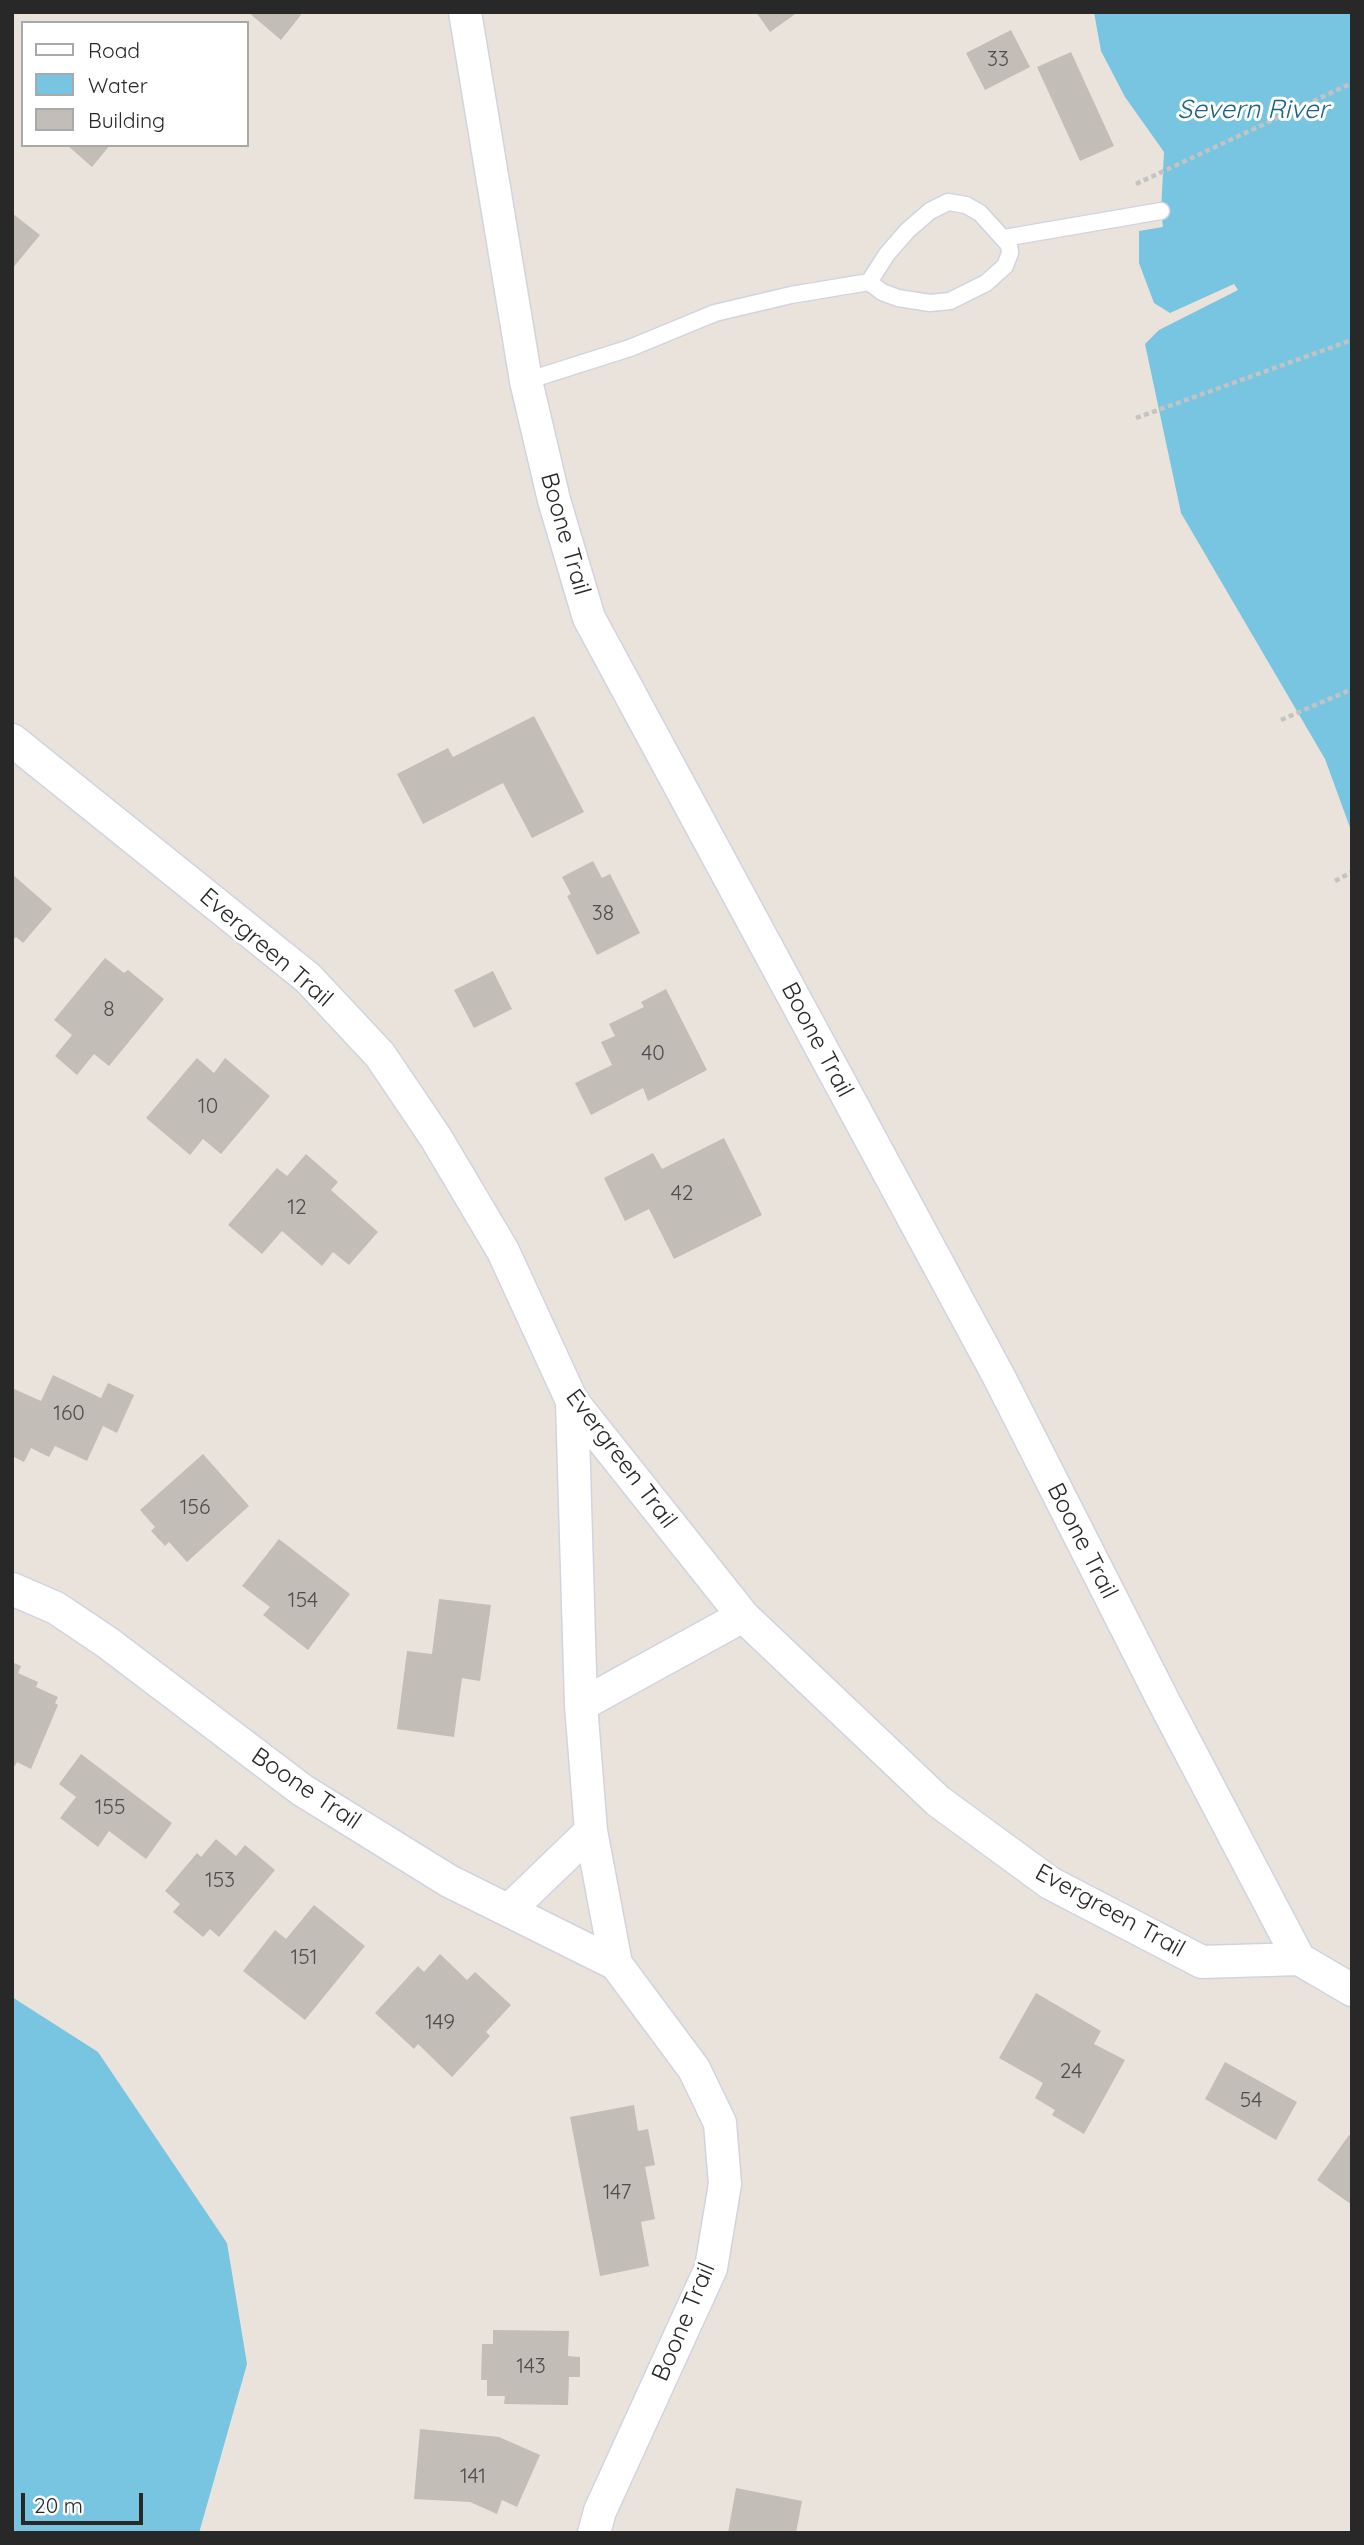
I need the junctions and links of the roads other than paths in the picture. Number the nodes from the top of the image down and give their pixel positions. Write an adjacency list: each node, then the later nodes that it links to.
1 (465, 12): 5 (street, Boone Trail)
2 (1161, 211): 3 (lane)
3 (1004, 238): 4 (lane); 4 (lane)
4 (869, 282): 5 (lane)
5 (526, 381): 13 (street, Boone Trail)
6 (12, 740): 7 (street, Evergreen Trail)
7 (572, 1401): 9 (street, Evergreen Trail); 10 (street, Boone Trail)
8 (12, 1589): 12 (street, Boone Trail)
9 (743, 1616): 10 (street); 13 (street, Evergreen Trail)
10 (581, 1705): 11 (street, Boone Trail)
11 (591, 1831): 12 (street); 14 (street, Boone Trail)
12 (509, 1910): 14 (street, Boone Trail)
13 (1299, 1959): 15 (street)
14 (616, 1964): 16 (street, Boone Trail)
15 (1352, 1990)
16 (594, 2533)

